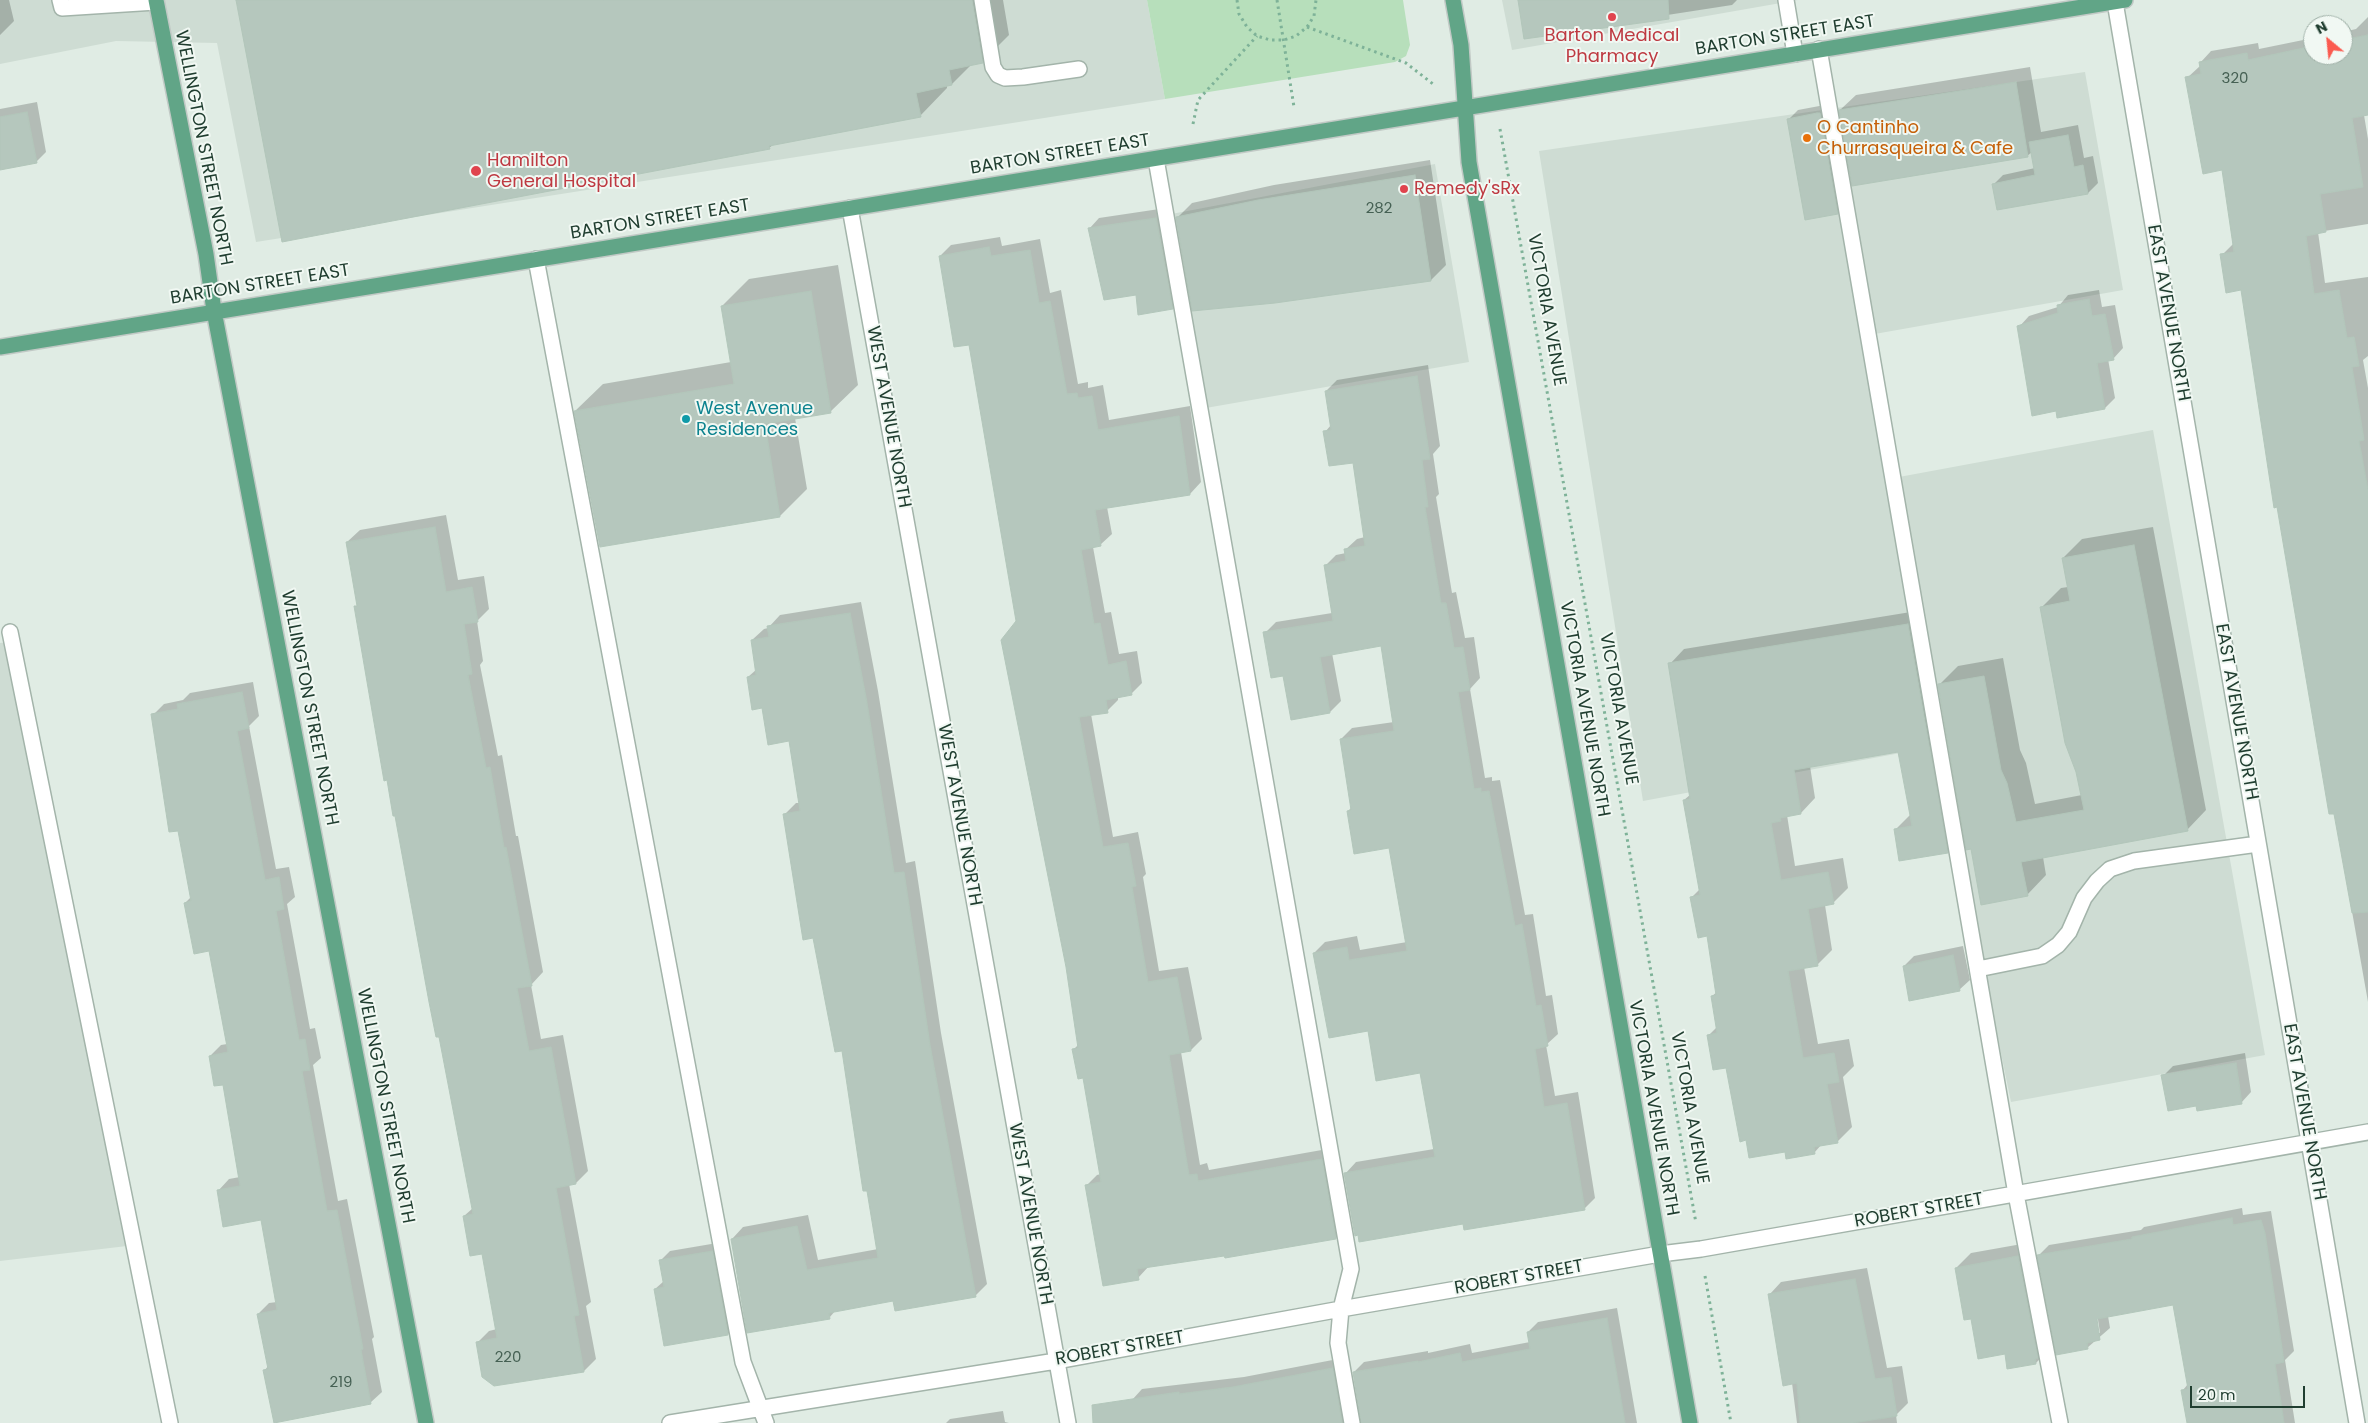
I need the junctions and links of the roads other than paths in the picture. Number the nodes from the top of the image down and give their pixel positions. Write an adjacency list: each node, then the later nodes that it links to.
1 (60, 0): 5 (street)
2 (982, 0): 10 (street)
3 (1452, 0): 11 (main road, VICTORIA AVENUE NORTH)
4 (1786, 0): 9 (street)
5 (156, 1): 15 (main road, WELLINGTON STREET NORTH)
6 (2120, 1): 7 (main road, BARTON STREET EAST); 18 (street, EAST AVENUE NORTH)
7 (2074, 4): 8 (main road, BARTON STREET EAST)
8 (1819, 49): 9 (main road, BARTON STREET EAST); 19 (street)
9 (1795, 54): 11 (main road, BARTON STREET EAST)
10 (1079, 69)
11 (1465, 108): 12 (main road, BARTON STREET EAST); 23 (main road, VICTORIA AVENUE NORTH)
12 (1156, 159): 13 (main road, BARTON STREET EAST); 24 (street)
13 (850, 208): 14 (main road, BARTON STREET EAST); 25 (street, WEST AVENUE NORTH)
14 (536, 259): 15 (main road, BARTON STREET EAST); 26 (street)
15 (214, 311): 16 (main road, BARTON STREET EAST); 28 (main road, WELLINGTON STREET NORTH)
16 (0, 347)
17 (10, 632): 27 (street)
18 (2258, 844): 19 (street); 21 (street, EAST AVENUE NORTH)
19 (1978, 969): 22 (street)
20 (2368, 1132): 21 (street, ROBERT STREET)
21 (2309, 1141): 22 (street, ROBERT STREET); 34 (street, EAST AVENUE NORTH)
22 (2016, 1194): 23 (street, ROBERT STREET); 33 (street)
23 (1660, 1254): 24 (street, ROBERT STREET); 32 (main road, VICTORIA AVENUE NORTH)
24 (1341, 1309): 25 (street, ROBERT STREET); 31 (street)
25 (1056, 1360): 26 (street, ROBERT STREET); 30 (street, WEST AVENUE NORTH)
26 (764, 1416): 29 (street, ROBERT STREET)
27 (170, 1423)
28 (426, 1423)
29 (670, 1423)
30 (1068, 1423)
31 (1352, 1423)
32 (1690, 1423)
33 (2060, 1423)
34 (2357, 1423)

